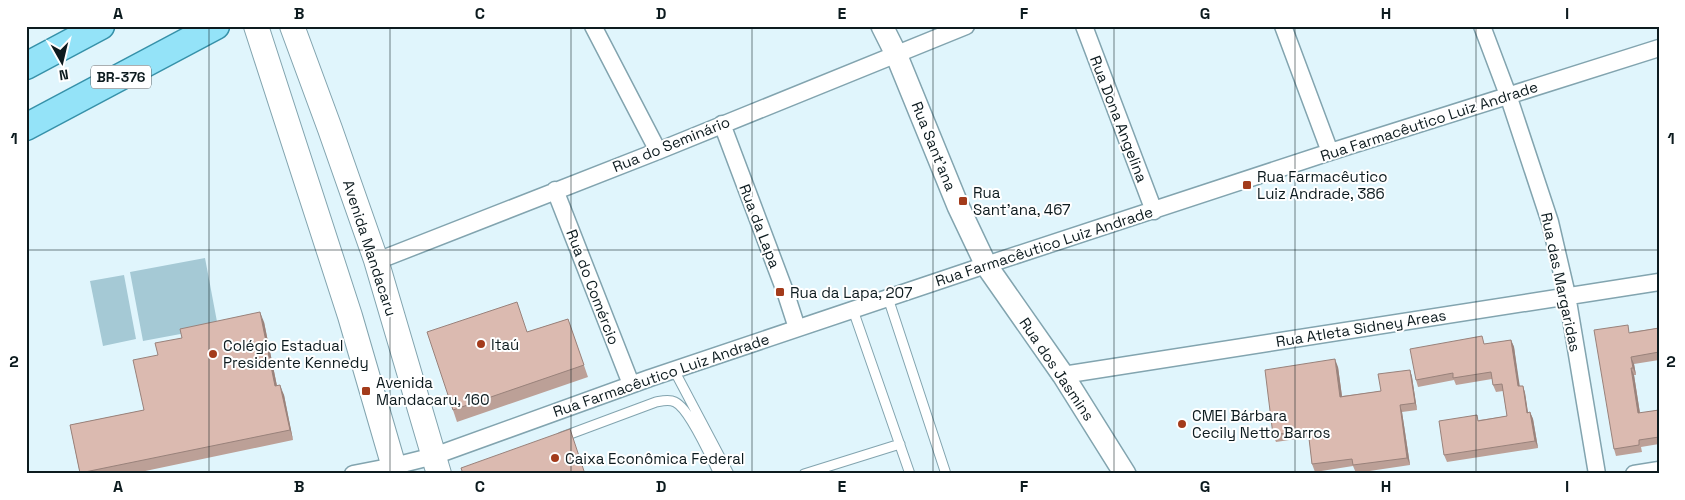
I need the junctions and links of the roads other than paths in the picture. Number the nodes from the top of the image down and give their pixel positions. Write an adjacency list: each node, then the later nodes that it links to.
1 (101, 26): 13 (main road)
2 (216, 26): 16 (main road, BR-376)
3 (256, 26): 18 (main road)
4 (292, 26): 17 (main road, Avenida Mandacaru)
5 (593, 26): 19 (street)
6 (882, 26): 12 (street, Rua Sant'ana)
7 (966, 26): 12 (street, Rua do Seminário)
8 (1084, 26): 22 (street, Rua Dona Angelina)
9 (1283, 26): 20 (street)
10 (1482, 26): 14 (street, Rua das Margaridas)
11 (1659, 48): 14 (street, Rua Farmacêutico Luiz Andrade)
12 (896, 54): 15 (street, Rua do Seminário); 24 (street, Rua Sant'ana)
13 (26, 66)
14 (1508, 95): 20 (street, Rua Farmacêutico Luiz Andrade); 26 (street, Rua das Margaridas)
15 (722, 124): 19 (street, Rua do Seminário); 29 (street, Rua da Lapa)
16 (26, 127)
17 (330, 129): 18 (main road); 23 (main road, Avenida Mandacaru)
18 (293, 139): 36 (main road)
19 (658, 151): 21 (street, Rua do Seminário)
20 (1330, 152): 22 (street, Rua Farmacêutico Luiz Andrade)
21 (555, 190): 23 (street, Rua do Seminário); 32 (street, Rua do Comércio)
22 (1154, 211): 24 (street, Rua Farmacêutico Luiz Andrade)
23 (377, 261): 35 (main road, Avenida Mandacaru)
24 (986, 265): 27 (street, Rua Farmacêutico Luiz Andrade); 31 (street, Rua dos Jasmins)
25 (1659, 282): 26 (street, Rua Atleta Sidney Areas)
26 (1567, 295): 31 (street, Rua Atleta Sidney Areas); 45 (street, Rua das Margaridas)
27 (888, 298): 28 (street, Rua Farmacêutico Luiz Andrade); 43 (lane)
28 (852, 310): 29 (street, Rua Farmacêutico Luiz Andrade); 34 (lane)
29 (797, 328): 30 (street, Rua Farmacêutico Luiz Andrade)
30 (674, 370): 32 (street, Rua Farmacêutico Luiz Andrade); 40 (lane)
31 (1063, 375): 44 (street, Rua dos Jasmins)
32 (631, 384): 35 (street, Rua Farmacêutico Luiz Andrade)
33 (555, 440): 39 (lane)
34 (900, 444): 41 (lane); 42 (lane)
35 (437, 465): 36 (street, Rua Farmacêutico Luiz Andrade)
36 (395, 470): 38 (street, Rua Farmacêutico Luiz Andrade)
37 (1659, 470): 46 (street)
38 (353, 474)
39 (719, 474)
40 (729, 474)
41 (804, 474)
42 (910, 474)
43 (946, 474)
44 (1125, 474)
45 (1597, 474)
46 (1634, 474)

